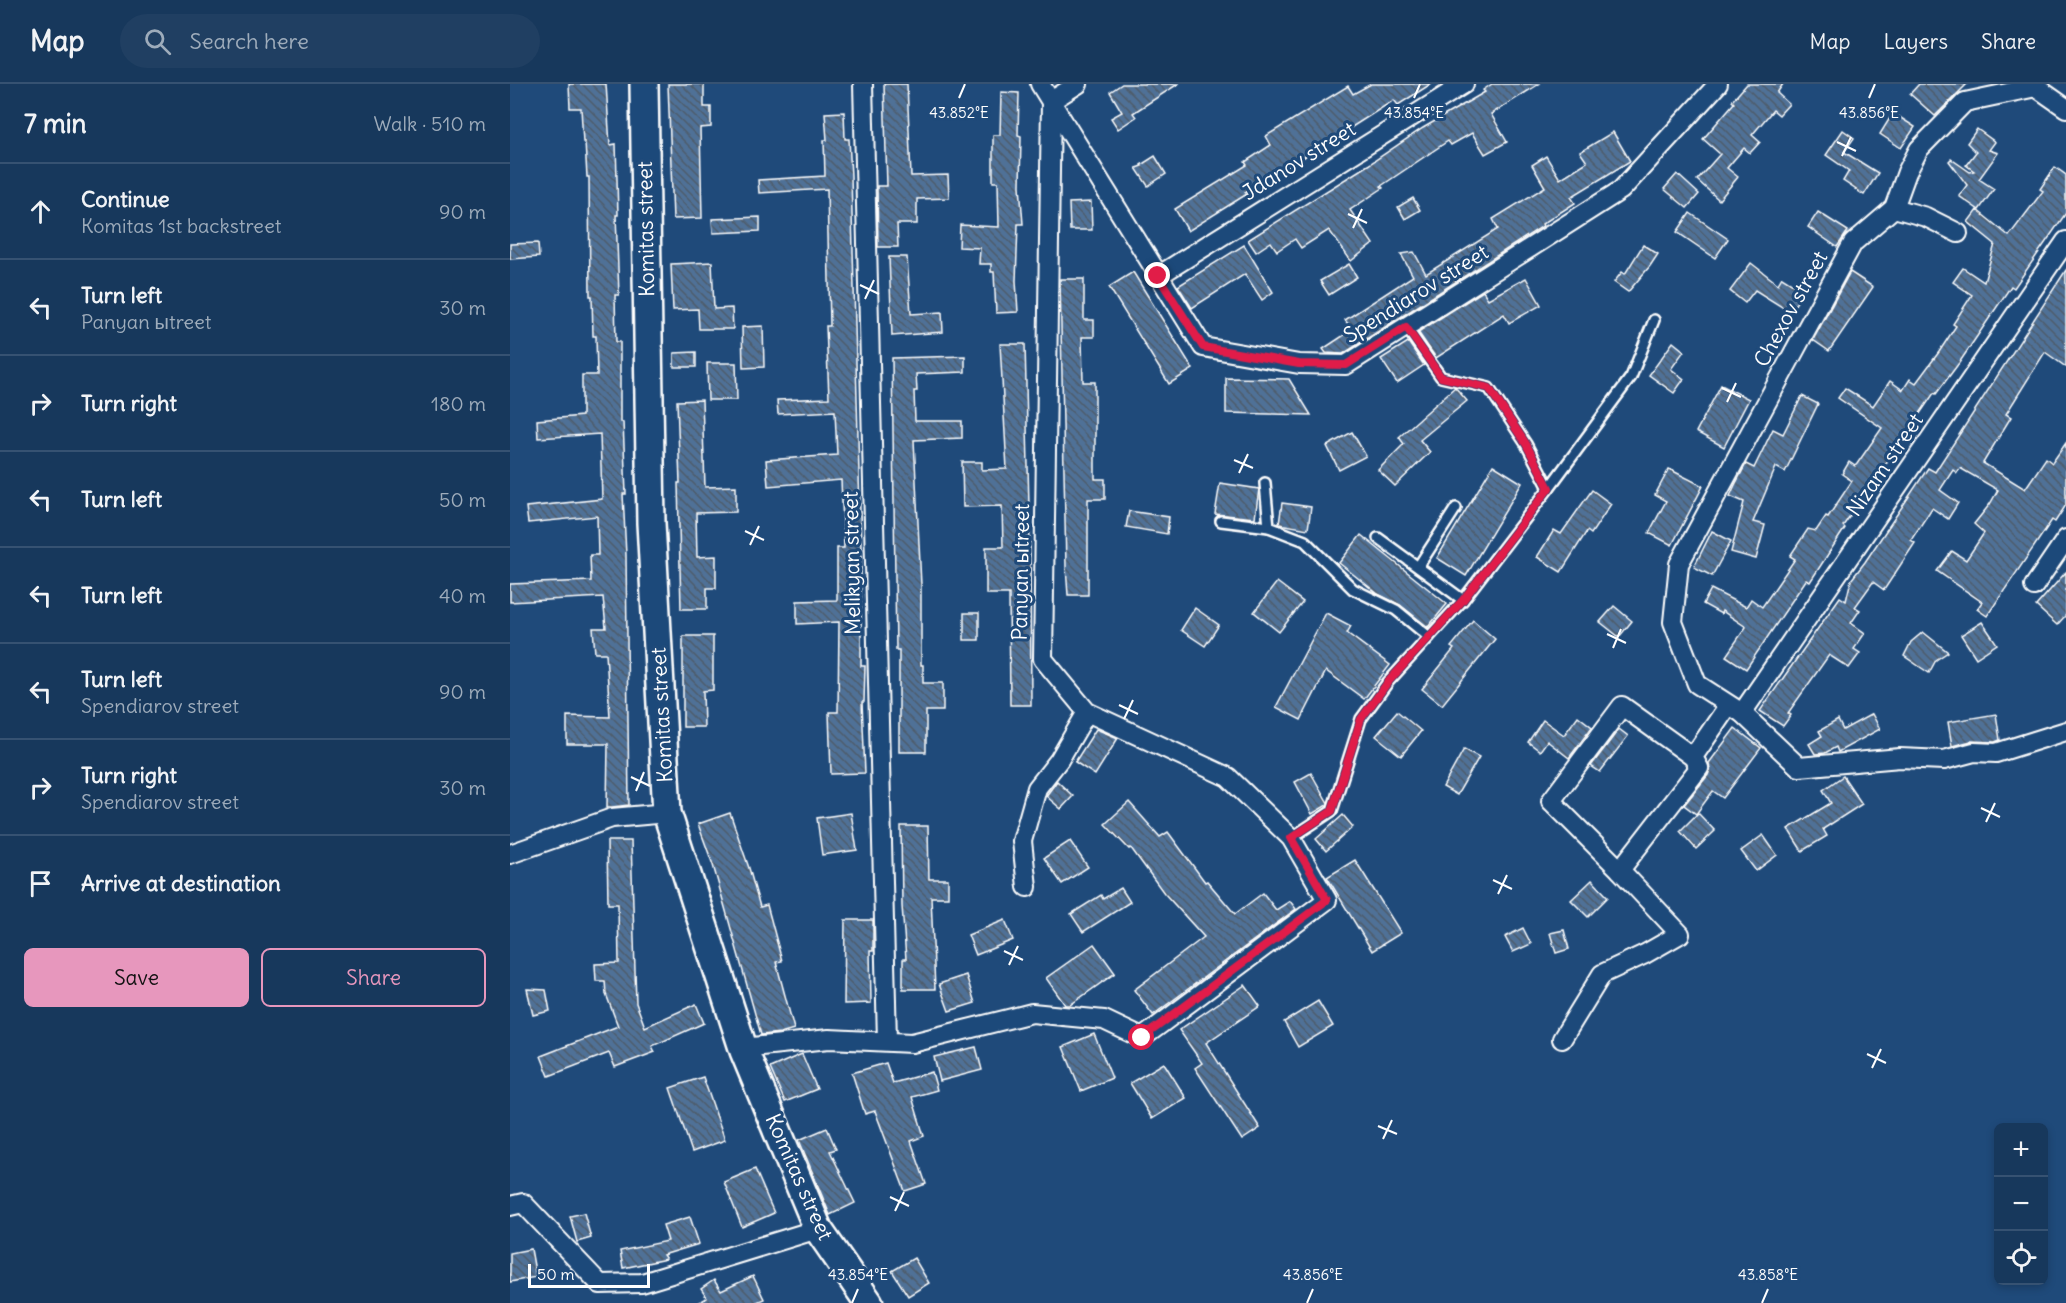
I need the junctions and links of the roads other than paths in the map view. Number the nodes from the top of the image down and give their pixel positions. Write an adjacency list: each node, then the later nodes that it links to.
1 (644, 84): 31 (main road, Komitas street)
2 (863, 84): 37 (street, Melikyan street)
3 (1040, 84): 8 (street, Spendiarov street)
4 (1078, 84): 8 (street)
5 (1464, 84): 13 (street, Jdanov street)
6 (1718, 84): 15 (street, Spendiarov street)
7 (2036, 85): 9 (street); 10 (street, Chexov street)
8 (1051, 101): 13 (street, Spendiarov street); 28 (street, Panyan ыtreet)
9 (2066, 108)
10 (1894, 208): 11 (street); 27 (street, Chexov street)
11 (1958, 232)
12 (2066, 241): 27 (street, Nizam street)
13 (1158, 276): 15 (street, Spendiarov street)
14 (1654, 320): 17 (lane)
15 (1406, 327): 17 (lane)
16 (1265, 483): 20 (lane)
17 (1549, 488): 25 (lane)
18 (1456, 508): 23 (lane)
19 (1221, 520): 20 (lane)
20 (1269, 526): 26 (lane)
21 (1378, 538): 23 (lane)
22 (2066, 538): 24 (street)
23 (1418, 567): 25 (lane)
24 (2034, 586)
25 (1463, 600): 26 (lane)
26 (1429, 637): 32 (lane)
27 (1735, 710): 29 (street, Chexov street); 30 (street, Nizam street)
28 (1087, 712): 32 (street, Panyan ыtreet); 35 (street)
29 (2066, 731)
30 (1693, 757): 34 (street); 34 (street)
31 (667, 813): 33 (street); 38 (main road, Komitas street)
32 (1291, 838): 37 (street, Panyan ыtreet)
33 (510, 854)
34 (1620, 870): 36 (street)
35 (1027, 887)
36 (1562, 1039)
37 (887, 1041): 38 (street)
38 (743, 1048): 40 (main road, Komitas street)
39 (510, 1206): 40 (street)
40 (818, 1229): 41 (main road, Komitas street)
41 (869, 1303)

